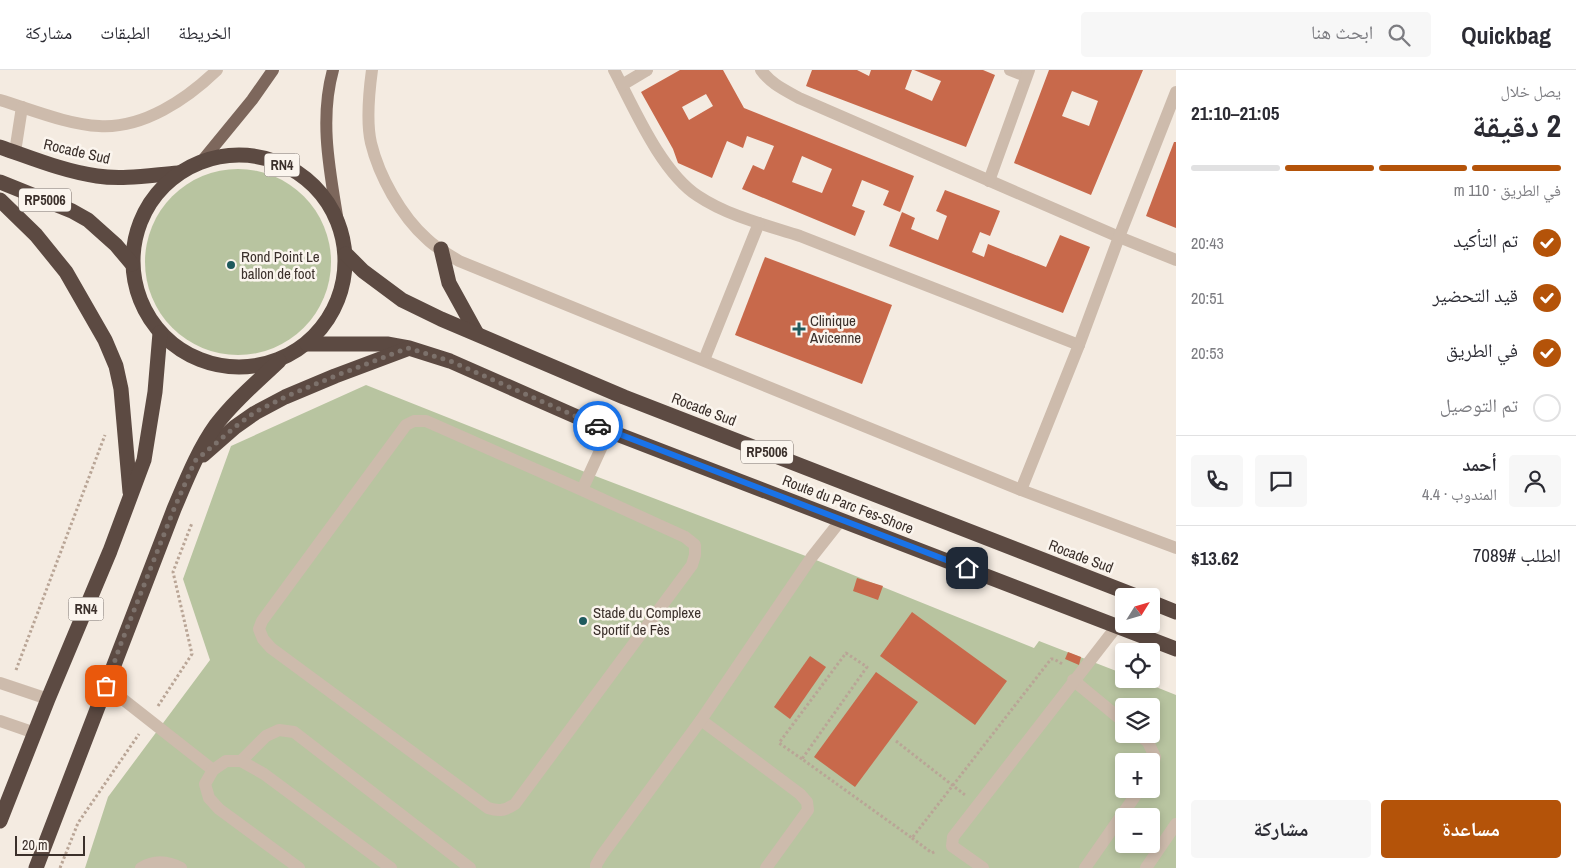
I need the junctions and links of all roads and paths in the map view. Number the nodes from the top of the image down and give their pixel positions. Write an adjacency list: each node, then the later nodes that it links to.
1 (217, 70): 13 (street)
2 (273, 70): 17 (main road, RN4)
3 (333, 70): 22 (main road, RN4)
4 (372, 70): 25 (street)
5 (614, 70): 10 (street)
6 (647, 70): 10 (street)
7 (761, 70): 19 (street)
8 (1010, 70): 9 (street)
9 (1027, 73): 19 (street)
10 (622, 85): 23 (street)
11 (1176, 92): 14 (street)
12 (0, 100): 13 (street)
13 (22, 107): 16 (street)
14 (1172, 117): 24 (street)
15 (0, 147): 16 (highway, Rocade Sud / RP5006)
16 (15, 152): 18 (highway, Rocade Sud / RP5006)
17 (202, 160): 18 (highway, RN4); 22 (highway, RN4)
18 (178, 172): 28 (highway, RN4)
19 (989, 181): 24 (street)
20 (0, 182): 28 (highway, RP5006)
21 (0, 200): 41 (highway)
22 (338, 222): 26 (highway, RN4)
23 (759, 223): 32 (street); 35 (street)
24 (1119, 237): 27 (street); 32 (street)
25 (441, 249): 29 (highway); 35 (street)
26 (346, 254): 29 (highway, Rocade Sud / RP5006); 31 (highway, RN4)
27 (1176, 260)
28 (132, 264): 30 (highway, RN4)
29 (476, 332): 45 (highway, Rocade Sud / RP5006)
30 (160, 333): 34 (highway, RN4); 41 (highway, RN4)
31 (307, 344): 33 (highway, Route du Parc Fes-Shore / RP5006); 34 (highway, RN4)
32 (1079, 345): 40 (street)
33 (408, 348): 36 (highway, Route du Parc Fes-Shore / RP5006); 38 (highway)
34 (280, 360): 38 (highway, RN4)
35 (704, 360): 40 (street)
36 (609, 430): 39 (street); 43 (highway, Route du Parc Fes-Shore / RP5006)
37 (106, 432): 53 (path)
38 (195, 461): 54 (highway, RN4)
39 (582, 490): 39 (street)
40 (1021, 490): 44 (street)
41 (131, 498): 55 (highway, RN4)
42 (194, 518): 57 (path)
43 (841, 520): 48 (highway, Route du Parc Fes-Shore / RP5006); 58 (street)
44 (1176, 548)
45 (1115, 588)
46 (1160, 606): 47 (highway)
47 (1176, 612)
48 (1115, 625)
49 (1115, 629): 52 (street)
50 (1135, 633): 51 (highway, Route du Parc Fes-Shore / RP5006)
51 (1176, 649)
52 (1076, 678): 56 (street); 65 (path); 67 (street)
53 (5, 684): 55 (street)
54 (106, 686): 57 (street); 72 (highway, RN4)
55 (48, 699): 60 (highway, RN4)
56 (1115, 714)
57 (148, 720): 64 (street); 73 (path)
58 (701, 720): 79 (street); 80 (street)
59 (0, 721): 60 (street)
60 (35, 733): 68 (highway, RN4)
61 (896, 740): 65 (path)
62 (802, 759): 62 (path); 70 (path)
63 (241, 760): 64 (street); 77 (street); 78 (street)
64 (213, 770): 76 (street)
65 (952, 785): 67 (path); 70 (path)
66 (1134, 798): 82 (street)
67 (977, 805): 71 (street)
68 (0, 821)
69 (1176, 824): 83 (street)
70 (912, 838): 71 (path)
71 (952, 846): 81 (street)
72 (36, 868)
73 (60, 868)
74 (142, 868): 75 (street)
75 (181, 868)
76 (299, 868)
77 (391, 868)
78 (470, 868)
79 (596, 868)
80 (766, 868)
81 (983, 868)
82 (1085, 868)
83 (1146, 868)

